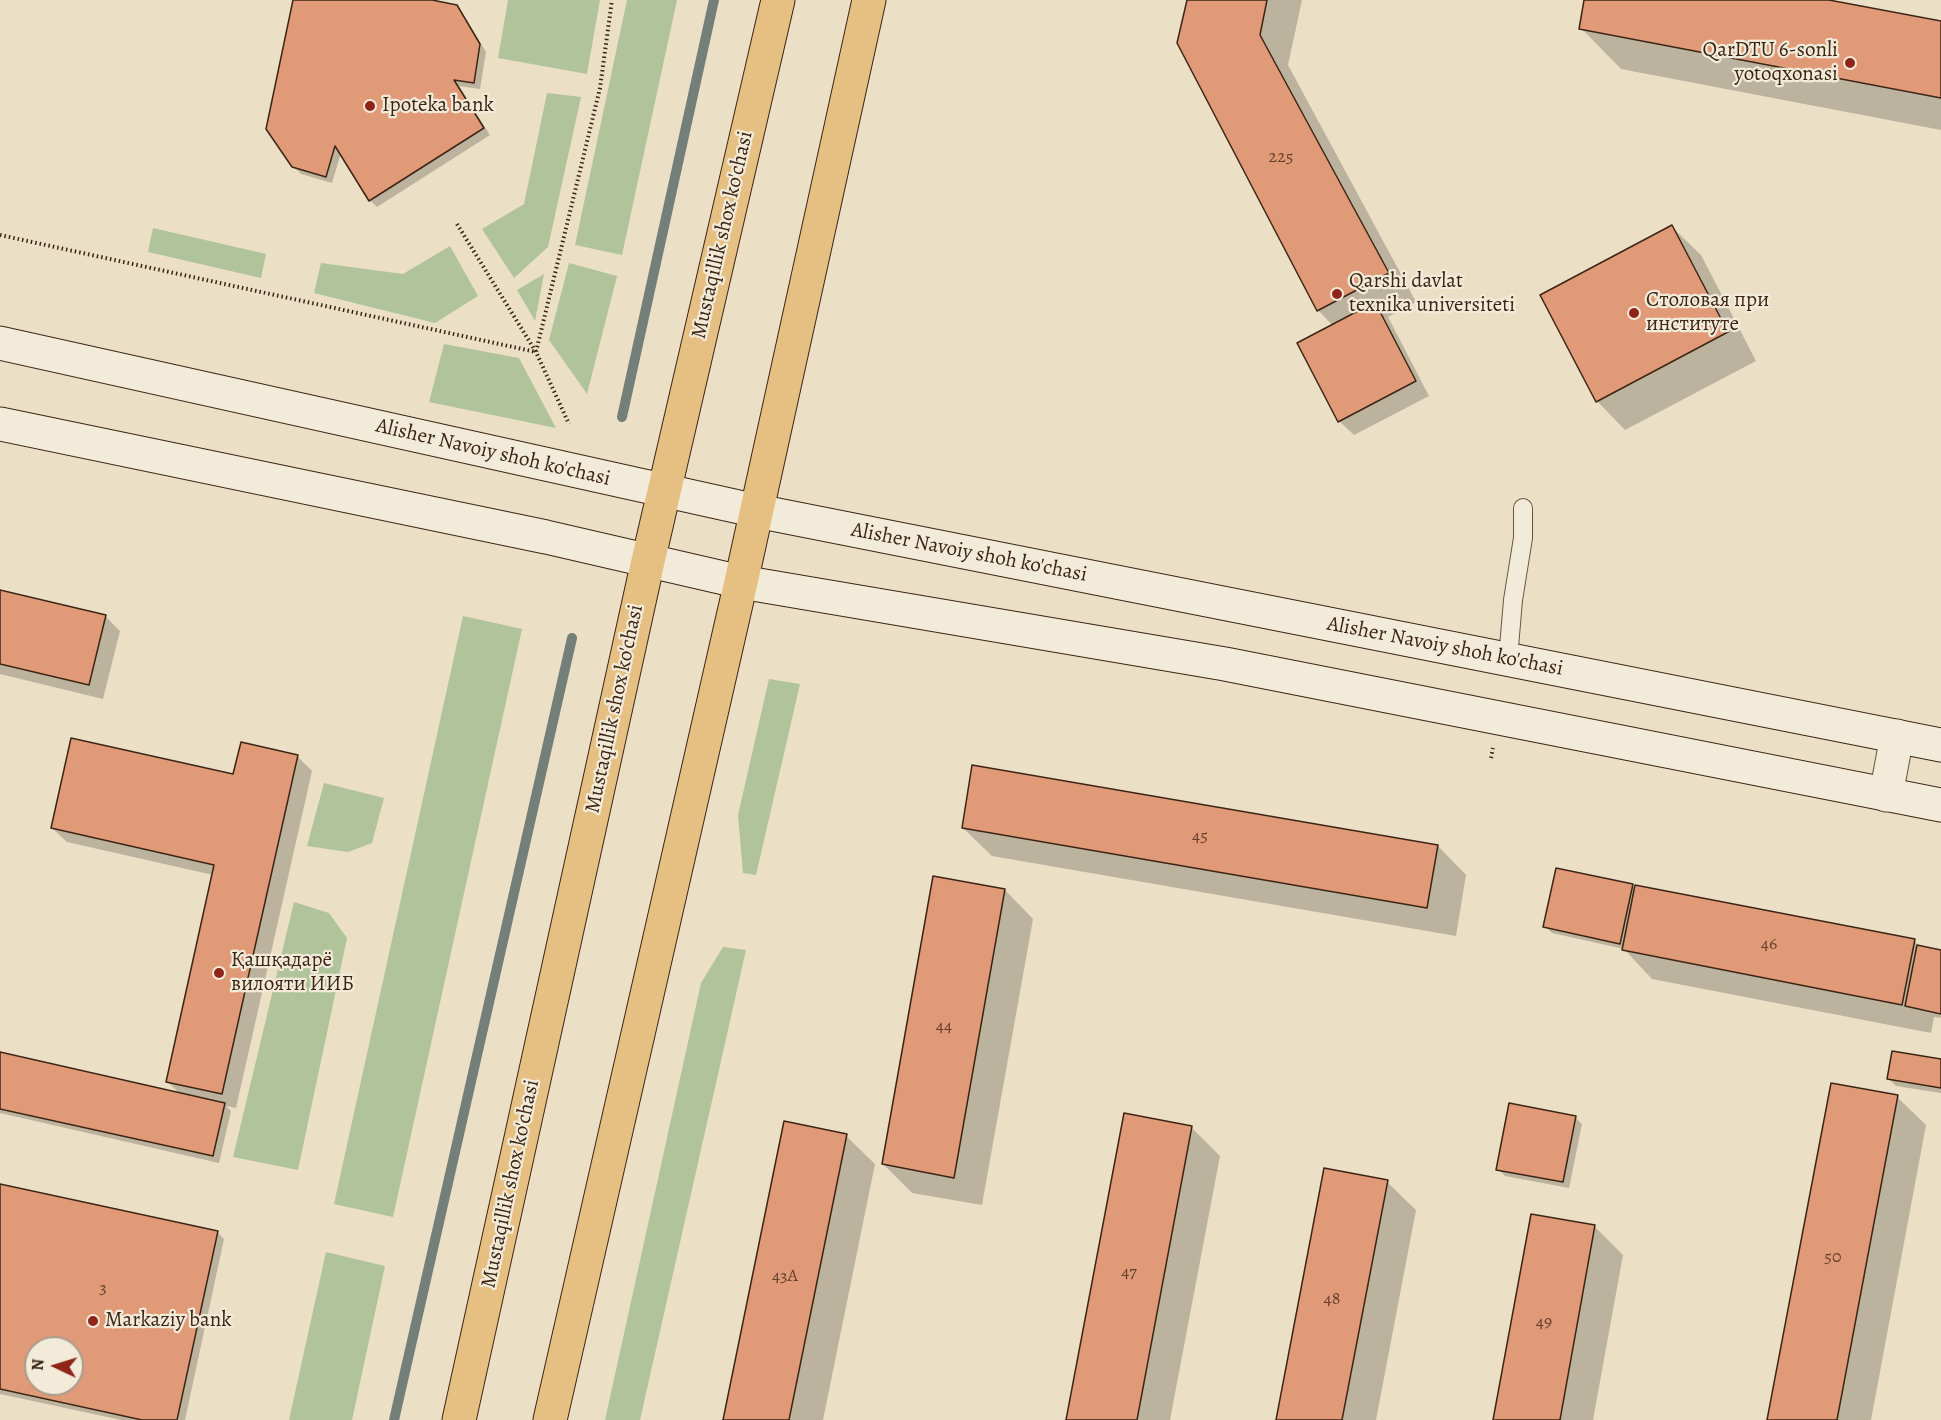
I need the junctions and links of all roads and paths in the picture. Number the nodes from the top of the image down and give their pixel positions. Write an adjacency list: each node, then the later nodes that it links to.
1 (612, 0): 7 (path)
2 (778, 0): 10 (main road, Mustaqillik shox ko'chasi)
3 (868, 0): 12 (main road)
4 (457, 224): 7 (path)
5 (0, 235): 7 (path)
6 (0, 343): 10 (main road, Alisher Navoiy shoh ko'chasi)
7 (536, 352): 9 (path)
8 (0, 424): 13 (main road)
9 (569, 424)
10 (664, 491): 12 (main road, Alisher Navoiy shoh ko'chasi); 13 (main road, Mustaqillik shox ko'chasi)
11 (1523, 508): 15 (lane)
12 (757, 512): 14 (main road); 15 (main road, Alisher Navoiy shoh ko'chasi)
13 (648, 561): 14 (main road); 20 (main road, Mustaqillik shox ko'chasi)
14 (741, 582): 18 (main road); 21 (main road)
15 (1508, 659): 16 (main road, Alisher Navoiy shoh ko'chasi)
16 (1897, 736): 17 (main road, Alisher Navoiy shoh ko'chasi); 18 (main road)
17 (1941, 745)
18 (1887, 795): 19 (main road)
19 (1941, 805)
20 (459, 1420)
21 (550, 1420)

